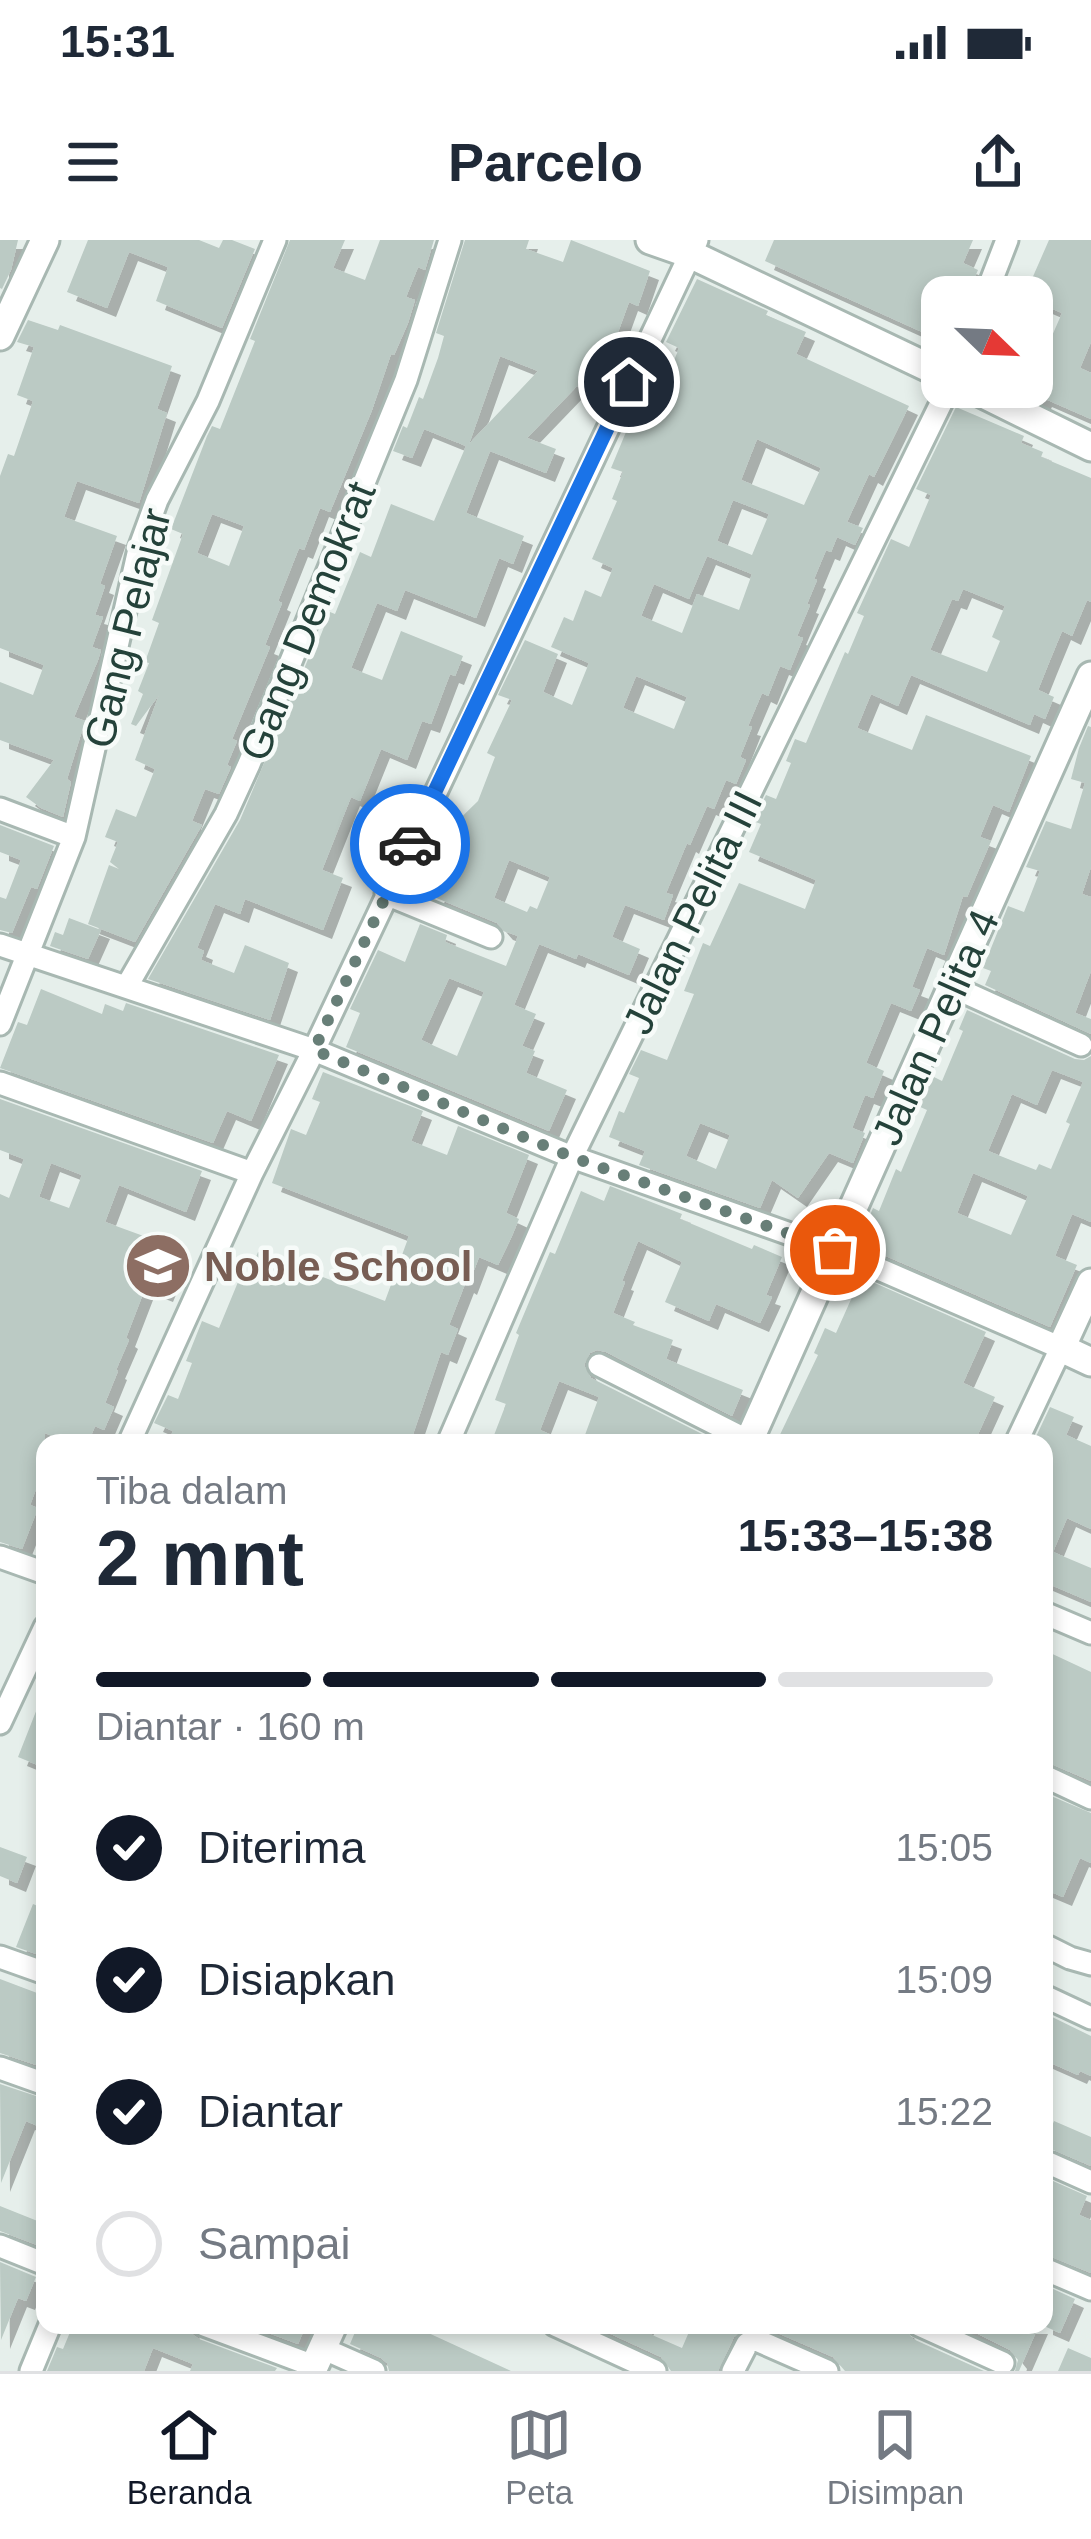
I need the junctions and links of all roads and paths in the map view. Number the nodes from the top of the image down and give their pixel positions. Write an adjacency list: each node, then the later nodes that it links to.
1 (45, 240): 8 (street)
2 (275, 240): 15 (street, Gang Pelajar)
3 (450, 240): 20 (street, Gang Demokrat)
4 (650, 240): 6 (street)
5 (1007, 240): 7 (street)
6 (694, 247): 9 (street); 16 (street)
7 (993, 276)
8 (4, 318)
9 (921, 363)
10 (939, 408): 26 (street, Jalan Pelita III)
11 (1013, 408): 12 (street)
12 (1091, 446)
13 (1091, 676): 21 (street, Jalan Pelita 4)
14 (0, 809): 15 (street)
15 (74, 837): 19 (street, Gang Pelajar)
16 (386, 893): 17 (street); 24 (street)
17 (491, 937)
18 (0, 945): 19 (street)
19 (27, 955): 20 (street); 22 (street, Gang Pelajar)
20 (127, 986): 24 (street)
21 (953, 987): 23 (street); 28 (street, Jalan Pelita 4)
22 (0, 1024)
23 (1082, 1046)
24 (314, 1050): 26 (street); 27 (street)
25 (0, 1083): 27 (street)
26 (572, 1157): 28 (street); 34 (street, Jalan Pelita III)
27 (252, 1173): 33 (street)
28 (835, 1250): 30 (street); 36 (street, Jalan Pelita 4)
29 (1091, 1283): 30 (street)
30 (1060, 1348): 31 (street); 37 (street)
31 (1091, 1362)
32 (599, 1365): 35 (street)
33 (133, 1434)
34 (452, 1434)
35 (733, 1434)
36 (752, 1434)
37 (1020, 1434)
38 (0, 1557): 39 (street)
39 (36, 1570)
40 (1053, 1617): 41 (street)
41 (1091, 1633)
42 (36, 1646): 43 (street)
43 (0, 1723)
44 (1053, 1780): 45 (street)
45 (1091, 1798)
46 (1053, 1950): 48 (street)
47 (0, 1957): 49 (street)
48 (1091, 1964)
49 (36, 1969)
50 (1053, 2000): 51 (street)
51 (1091, 2018)
52 (0, 2068): 53 (street)
53 (36, 2081)
54 (1053, 2165): 55 (street)
55 (1091, 2182)
56 (0, 2246): 57 (street)
57 (36, 2260)
58 (1053, 2273): 59 (street)
59 (1091, 2289)
60 (46, 2334): 66 (street)
61 (241, 2334): 64 (street)
62 (575, 2334): 68 (street)
63 (939, 2334): 65 (street)
64 (320, 2353): 67 (street)
65 (1003, 2363)
66 (32, 2371)
67 (374, 2371)
68 (655, 2371)
69 (733, 2371): 70 (street)
70 (827, 2371)

